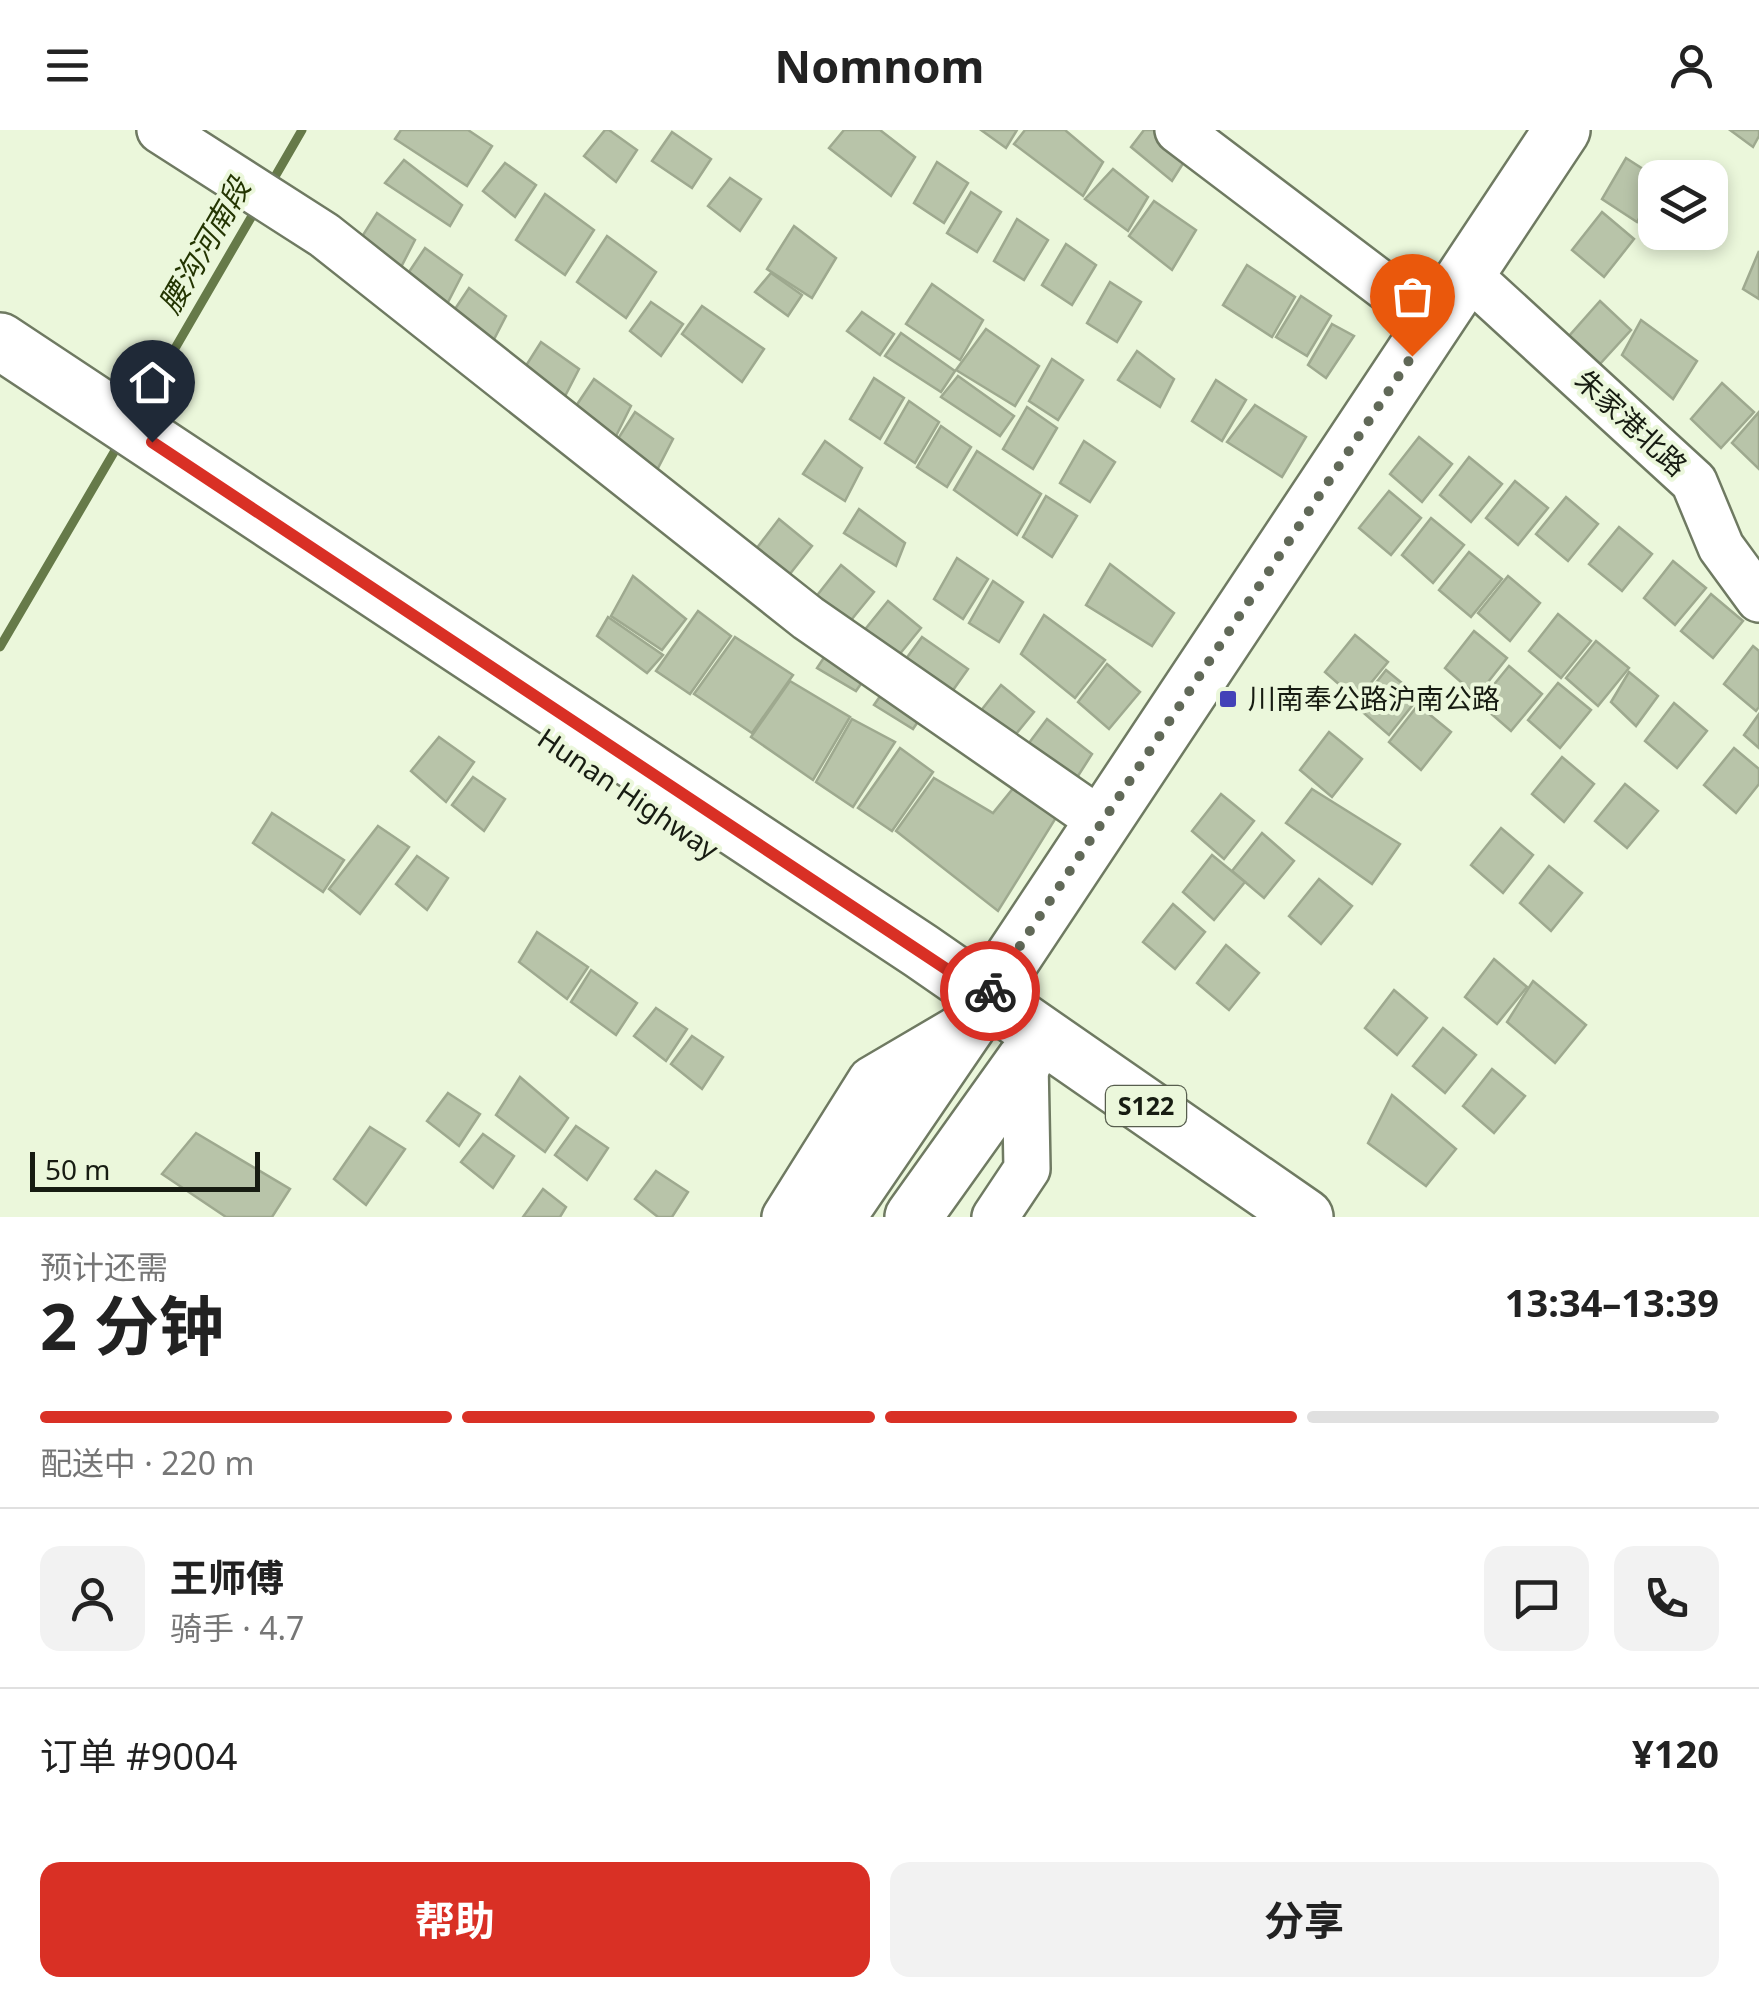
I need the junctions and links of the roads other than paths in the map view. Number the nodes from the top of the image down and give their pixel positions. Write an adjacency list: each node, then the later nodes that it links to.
1 (160, 130): 10 (street)
2 (1178, 130): 5 (street)
3 (1562, 130): 4 (main road)
4 (1468, 274): 5 (main road); 9 (street, 朱家港北路)
5 (1434, 324): 10 (main road)
6 (0, 341): 8 (main road, Hunan Highway / S122)
7 (0, 378): 8 (main road, Hunan Highway / S122)
8 (57, 397): 11 (main road, Hunan Highway / S122)
9 (1759, 600)
10 (1102, 822): 11 (main road)
11 (978, 1009): 12 (main road, Hunan Highway / S122); 13 (street); 14 (main road); 18 (main road, Hunan Highway / S122)
12 (1025, 1060): 15 (main road); 16 (street); 17 (main road, Hunan Highway / S122)
13 (785, 1217)
14 (837, 1217)
15 (914, 1217)
16 (995, 1217)
17 (1252, 1217)
18 (1305, 1217)

